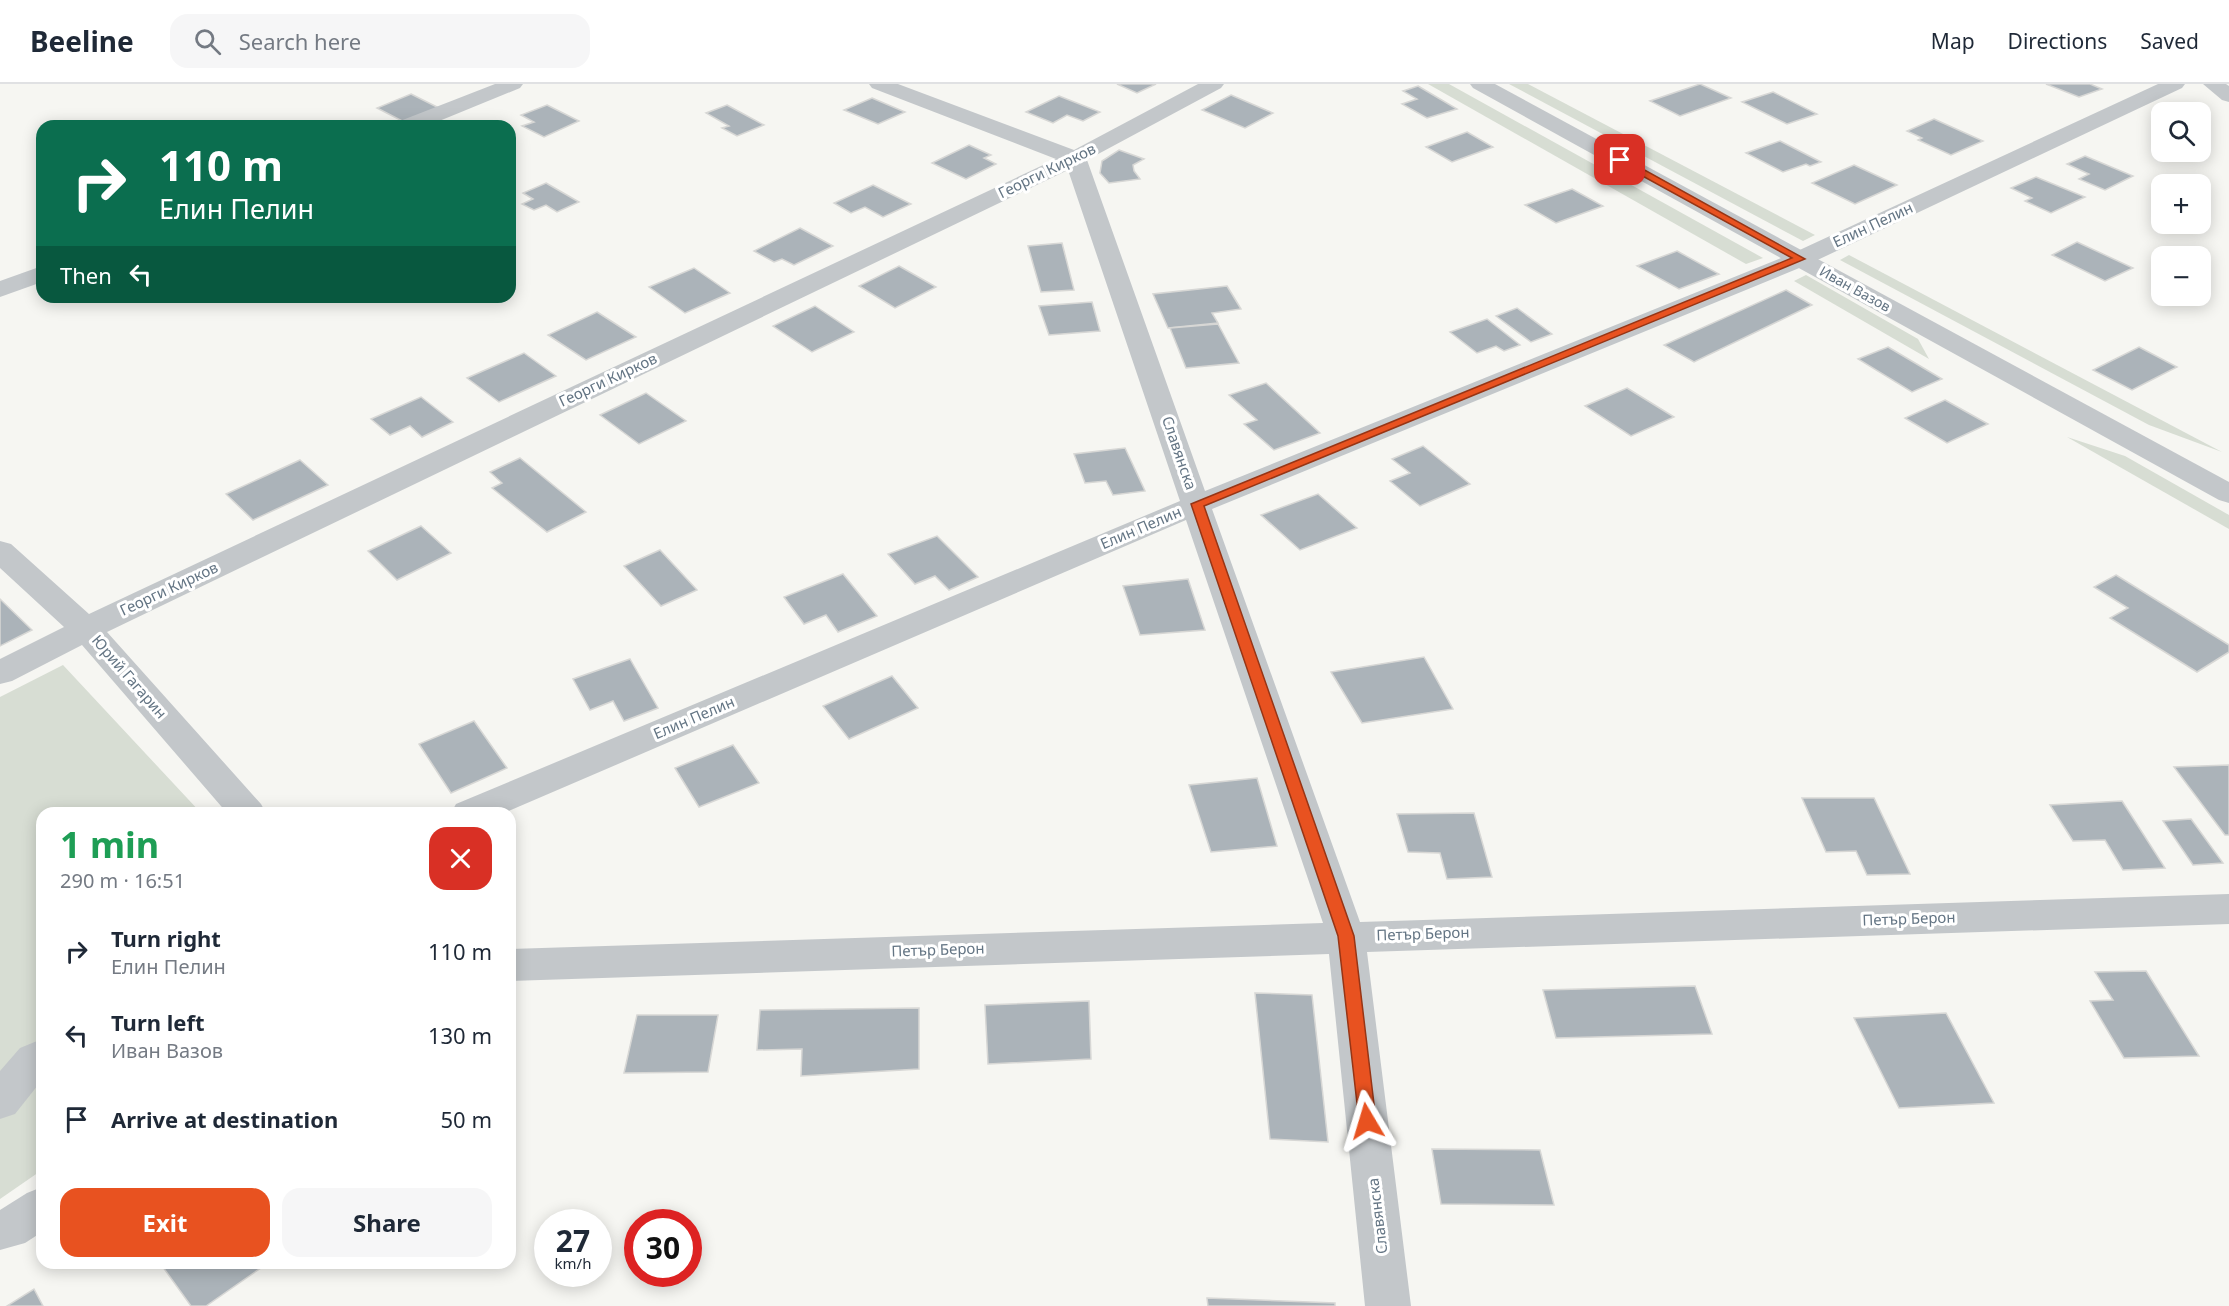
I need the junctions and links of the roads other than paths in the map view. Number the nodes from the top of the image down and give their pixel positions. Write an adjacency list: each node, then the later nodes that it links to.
1 (513, 84): 8 (street)
2 (879, 84): 9 (street)
3 (1214, 84): 9 (street, Георги Кирков)
4 (1480, 84): 10 (street, Иван Вазов)
5 (2175, 84): 10 (street, Елин Пелин)
6 (2212, 84): 7 (street)
7 (2229, 96)
8 (423, 120)
9 (1075, 158): 14 (street, Славянска); 16 (street, Георги Кирков)
10 (1800, 259): 13 (street, Иван Вазов); 14 (street, Елин Пелин)
11 (36, 275): 12 (street)
12 (0, 290)
13 (2229, 494)
14 (1197, 504): 19 (street, Елин Пелин); 21 (street, Славянска)
15 (0, 551): 16 (street, Юрий Гагарин)
16 (86, 629): 17 (street, Георги Кирков); 18 (street, Юрий Гагарин)
17 (0, 673)
18 (243, 807)
19 (484, 807)
20 (2229, 909): 21 (street, Петър Берон)
21 (1346, 936): 22 (street, Петър Берон); 25 (street, Славянска)
22 (516, 965)
23 (36, 1059): 24 (street)
24 (0, 1101)
25 (1388, 1306)

